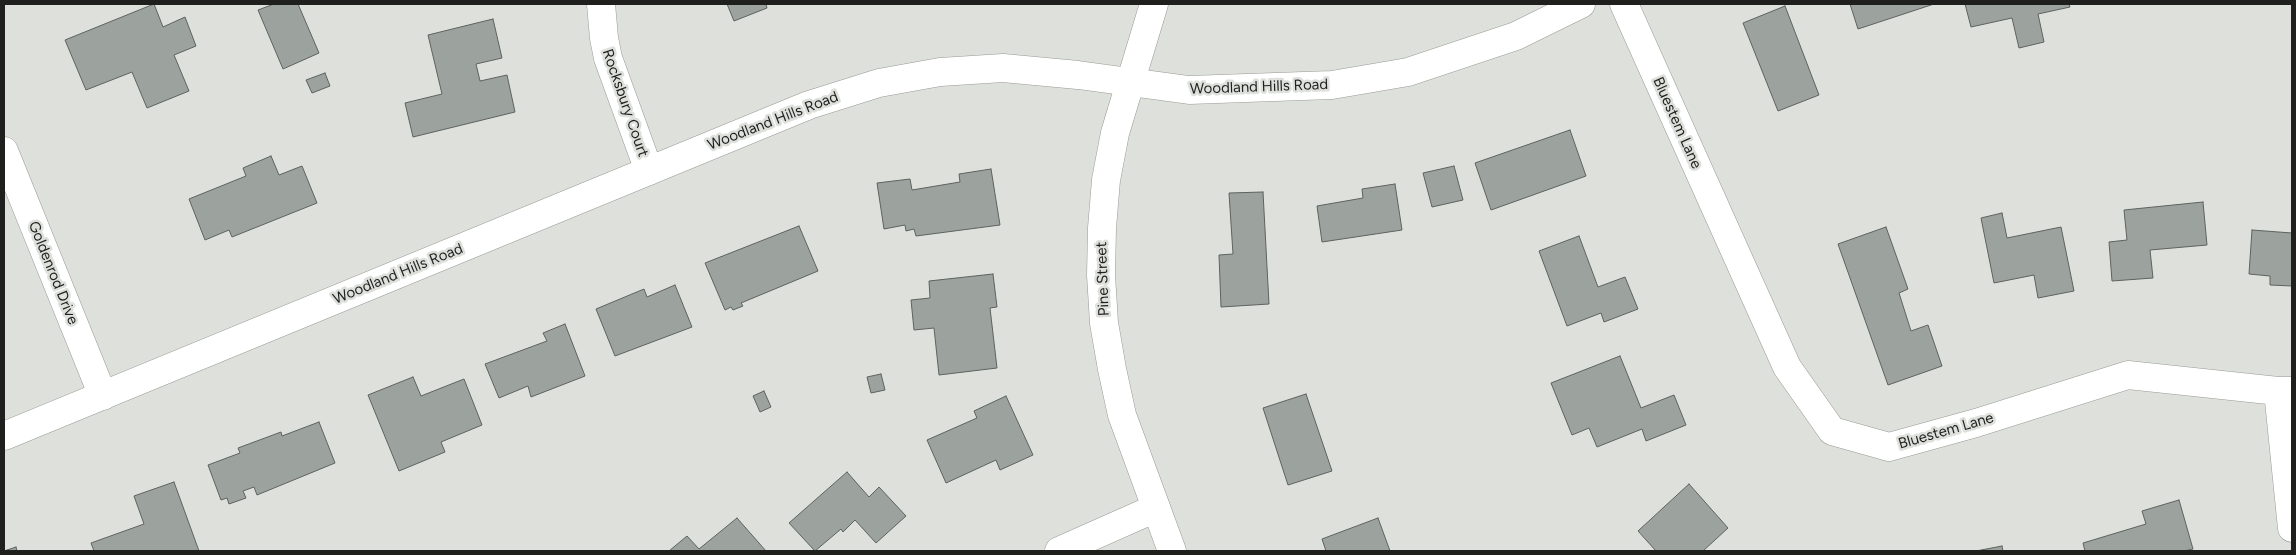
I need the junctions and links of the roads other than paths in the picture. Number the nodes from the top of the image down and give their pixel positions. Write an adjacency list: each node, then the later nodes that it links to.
1 (601, 4): 7 (street, Rocksbury Court)
2 (1154, 4): 5 (street, Pine Street)
3 (1581, 4): 5 (street, Woodland Hills Road)
4 (1624, 4): 8 (street, Bluestem Lane)
5 (1130, 82): 7 (street, Woodland Hills Road); 11 (street, Pine Street)
6 (4, 151): 9 (street, Goldenrod Drive)
7 (649, 171): 9 (street, Woodland Hills Road)
8 (2285, 391): 12 (street)
9 (102, 396): 10 (street, Woodland Hills Road)
10 (4, 436)
11 (1156, 508): 13 (street); 14 (street, Pine Street)
12 (2292, 528)
13 (1059, 551)
14 (1172, 551)

